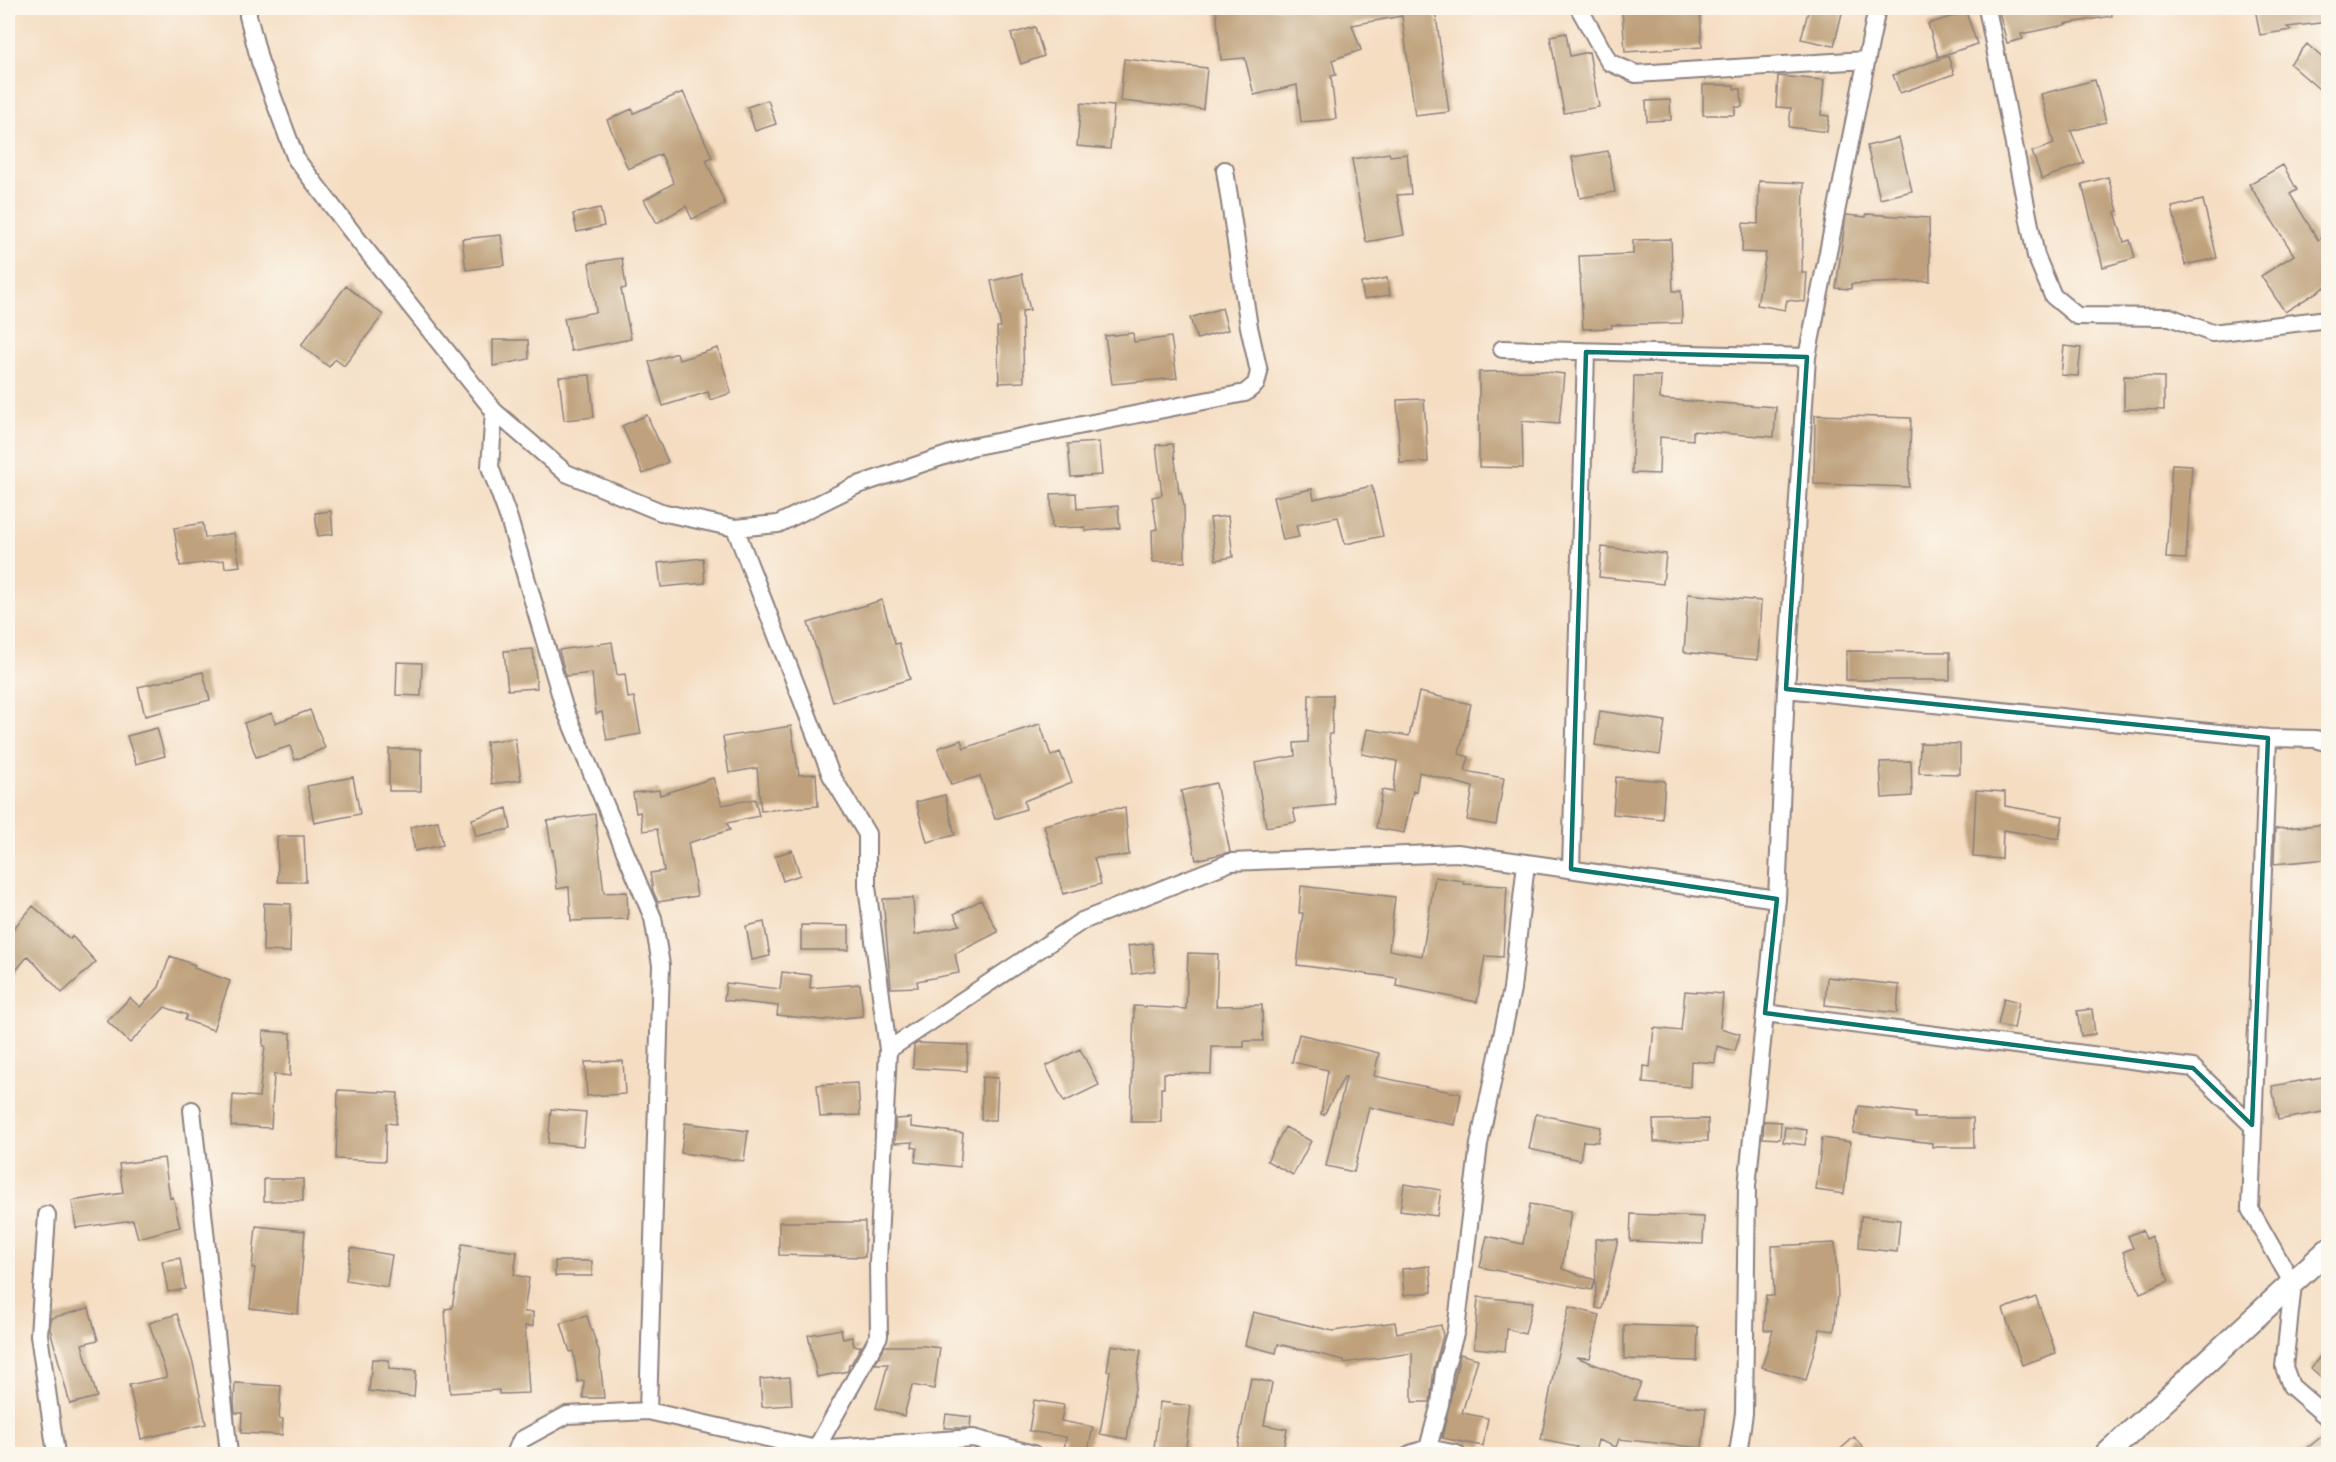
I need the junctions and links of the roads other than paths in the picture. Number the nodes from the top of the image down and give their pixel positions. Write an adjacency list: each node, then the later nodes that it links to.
1 (248, 8): 11 (street)
2 (1579, 8): 5 (street)
3 (1877, 8): 5 (street)
4 (1987, 8): 7 (street)
5 (1866, 60): 10 (street)
6 (1225, 170): 12 (street)
7 (2328, 319)
8 (1502, 349): 9 (street)
9 (1586, 352): 10 (street); 17 (street)
10 (1807, 357): 13 (street)
11 (494, 411): 12 (street); 26 (street)
12 (735, 528): 20 (street)
13 (1786, 689): 14 (street); 18 (street)
14 (2268, 738): 15 (street); 22 (street)
15 (2328, 742)
16 (1526, 863): 17 (street); 20 (street); 28 (street)
17 (1571, 869): 18 (street)
18 (1777, 899): 19 (street)
19 (1765, 1013): 22 (street); 36 (street)
20 (888, 1050): 29 (street)
21 (192, 1110): 31 (street)
22 (2252, 1125): 25 (street)
23 (47, 1215): 30 (street)
24 (2328, 1250): 25 (street)
25 (2293, 1284): 27 (street); 37 (street)
26 (648, 1411): 29 (street); 32 (street)
27 (2328, 1418)
28 (1428, 1448): 34 (street); 35 (street)
29 (815, 1452): 33 (street)
30 (56, 1455)
31 (229, 1455)
32 (515, 1455)
33 (1033, 1455)
34 (1410, 1455)
35 (1457, 1455)
36 (1738, 1455)
37 (2107, 1455)

